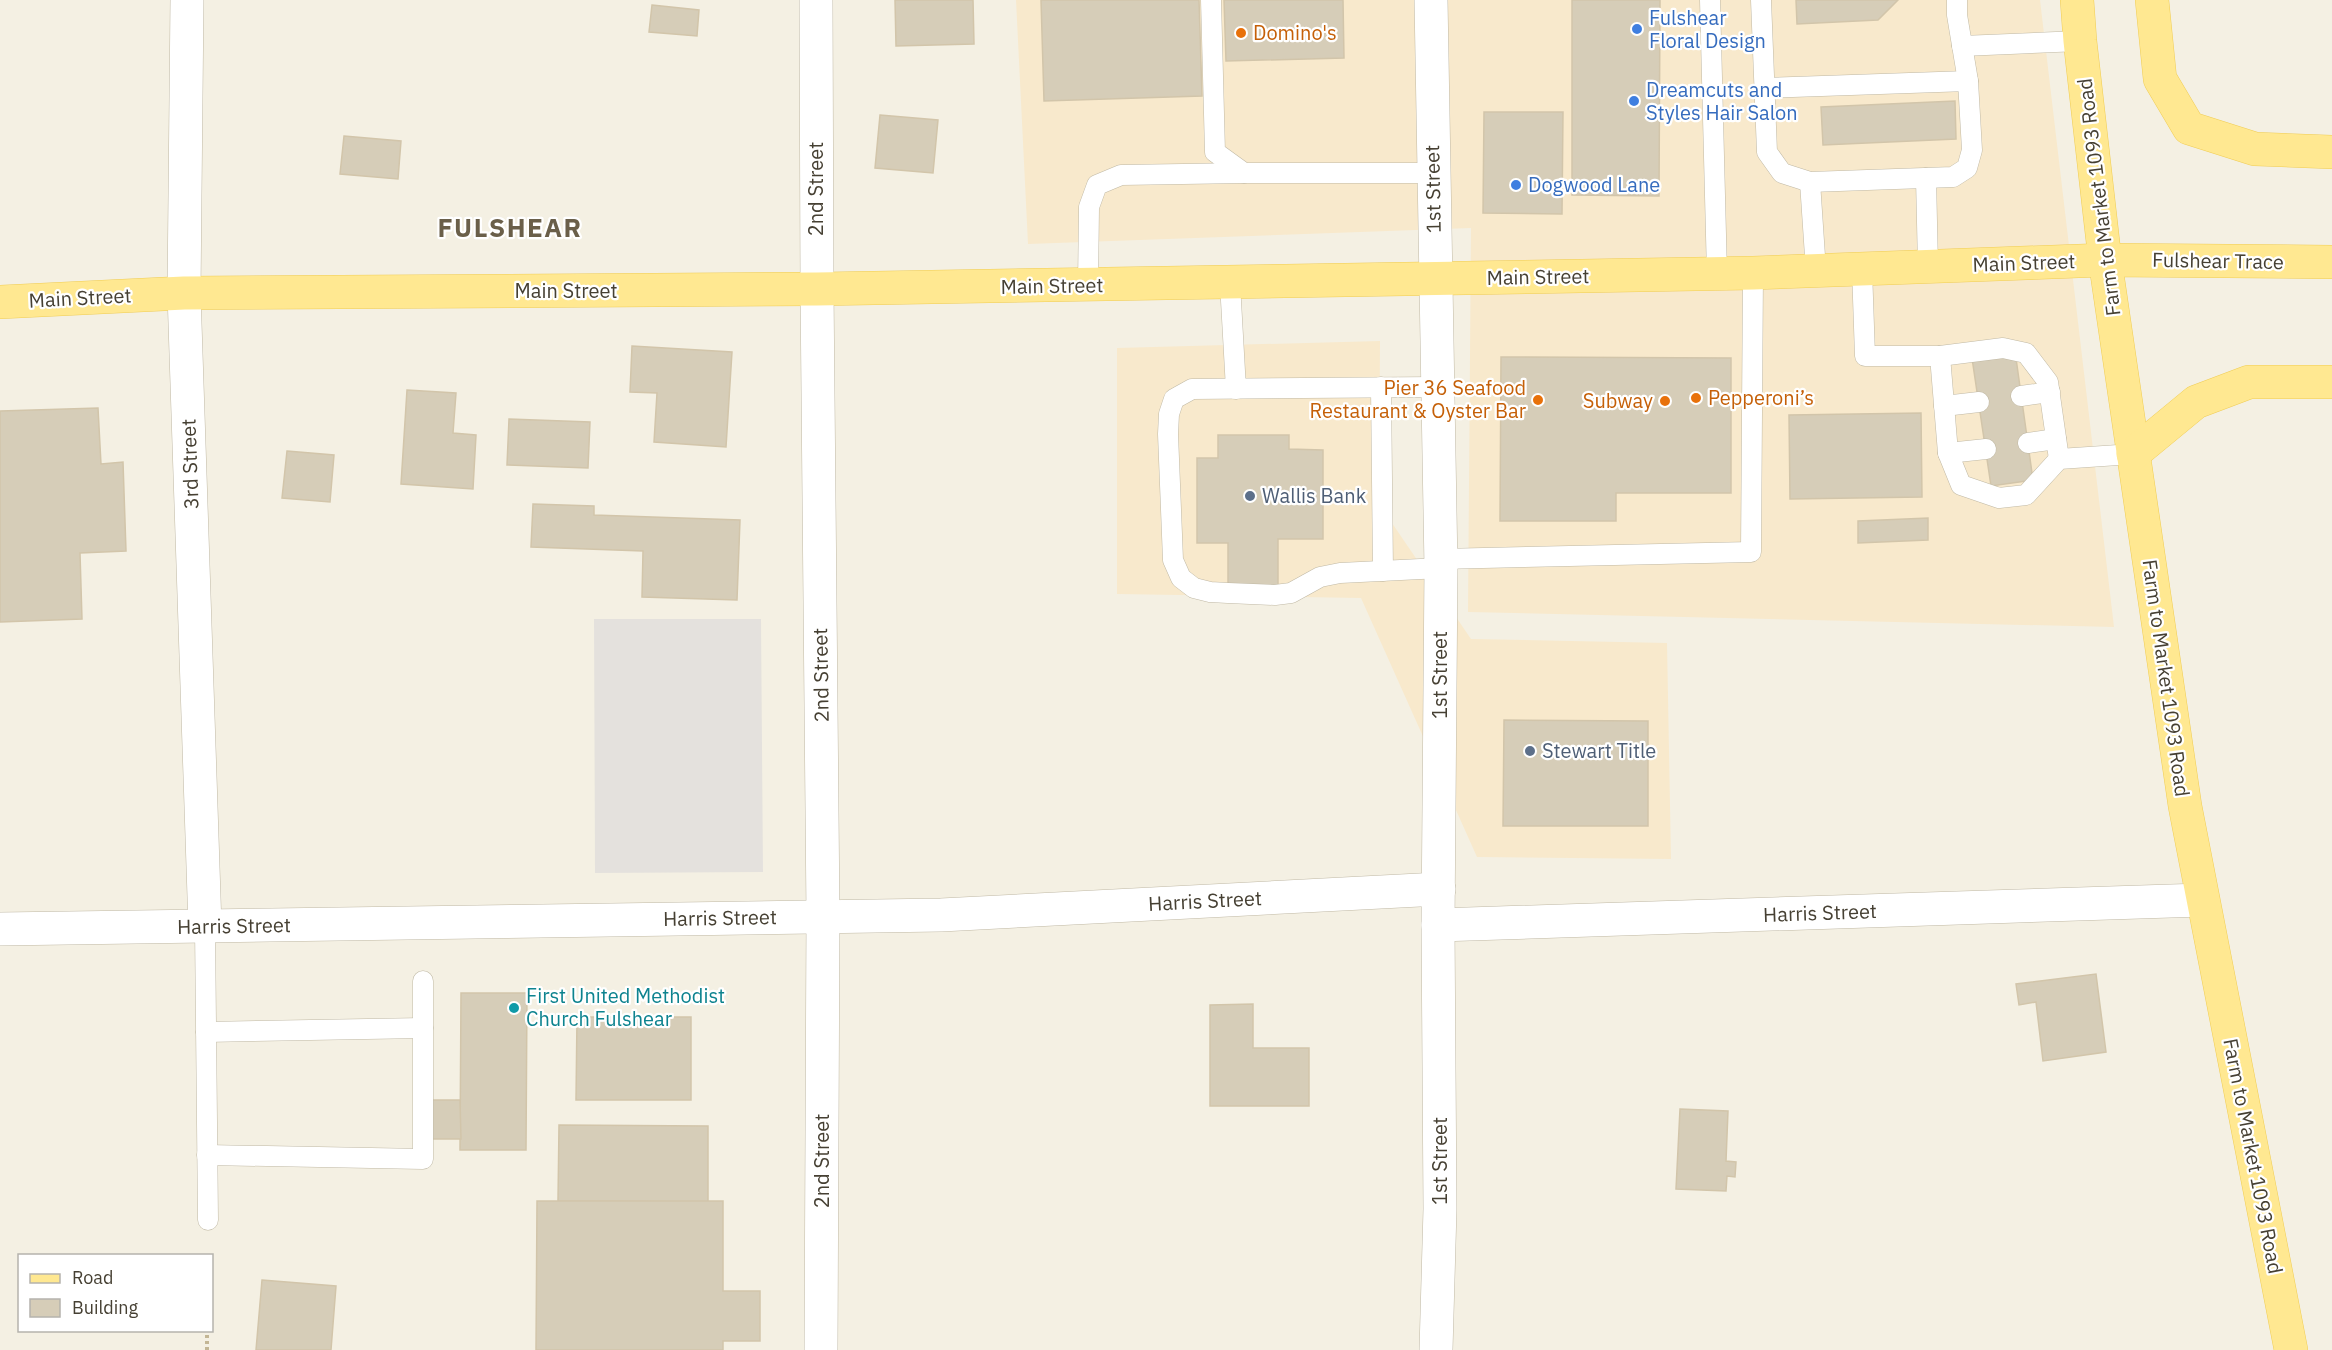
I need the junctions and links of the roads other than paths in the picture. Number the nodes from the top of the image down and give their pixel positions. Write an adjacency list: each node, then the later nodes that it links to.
1 (187, 0): 30 (street, 3rd Street)
2 (816, 0): 29 (street, 2nd Street)
3 (1211, 0): 15 (lane)
4 (1431, 0): 16 (street, 1st Street)
5 (1710, 0): 25 (lane)
6 (1761, 0): 13 (lane)
7 (1957, 0): 11 (lane)
8 (2077, 0): 10 (main road, Farm to Market 1093 Road)
9 (2152, 0): 14 (main road)
10 (2080, 41): 11 (lane); 19 (main road, Farm to Market 1093 Road)
11 (1962, 46): 12 (lane)
12 (1968, 81): 13 (lane); 17 (lane)
13 (1765, 88): 18 (lane)
14 (2332, 152)
15 (1244, 173): 16 (lane); 28 (lane)
16 (1433, 173): 26 (street, 1st Street)
17 (1926, 178): 18 (lane); 21 (lane)
18 (1810, 182): 23 (lane)
19 (2104, 260): 20 (main road, Fulshear Trace); 21 (main road, Main Street); 45 (main road, Farm to Market 1093 Road)
20 (2332, 262)
21 (1928, 267): 22 (main road, Main Street)
22 (1862, 269): 23 (main road, Main Street); 32 (lane)
23 (1816, 271): 24 (main road, Main Street)
24 (1753, 273): 25 (main road, Main Street); 47 (lane)
25 (1717, 274): 26 (main road, Main Street)
26 (1434, 279): 27 (main road, Main Street); 35 (street, 1st Street)
27 (1230, 283): 28 (main road, Main Street); 36 (lane)
28 (1088, 285): 29 (main road, Main Street)
29 (817, 289): 30 (main road, Main Street); 51 (street, 2nd Street)
30 (184, 293): 31 (main road, Main Street); 53 (street, 3rd Street)
31 (0, 302)
32 (1940, 356): 37 (lane); 40 (lane)
33 (2332, 382): 45 (main road)
34 (1381, 387): 35 (lane); 36 (lane); 48 (lane)
35 (1437, 387): 47 (street, 1st Street)
36 (1236, 389): 48 (lane)
37 (2050, 392): 38 (lane); 41 (lane)
38 (2021, 396)
39 (1979, 402): 40 (lane)
40 (1944, 406): 44 (lane)
41 (2056, 439): 42 (lane); 46 (lane)
42 (2028, 443)
43 (1986, 449): 44 (lane)
44 (1948, 453): 46 (lane)
45 (2133, 454): 46 (lane); 50 (main road, Farm to Market 1093 Road)
46 (2059, 459)
47 (1440, 564): 48 (lane); 49 (street, 1st Street)
48 (1383, 571)
49 (1439, 889): 51 (street, Harris Street); 52 (street, 1st Street)
50 (2202, 900): 52 (street, Harris Street); 62 (main road, Farm to Market 1093 Road)
51 (823, 915): 53 (street, Harris Street); 60 (street, 2nd Street)
52 (1438, 925): 61 (street, 1st Street)
53 (205, 927): 54 (street, Harris Street); 57 (lane)
54 (0, 929)
55 (423, 981): 56 (lane)
56 (423, 1028): 57 (lane); 58 (lane)
57 (206, 1032): 58 (lane)
58 (207, 1155): 59 (lane)
59 (208, 1220)
60 (821, 1350)
61 (1436, 1350)
62 (2291, 1350)

